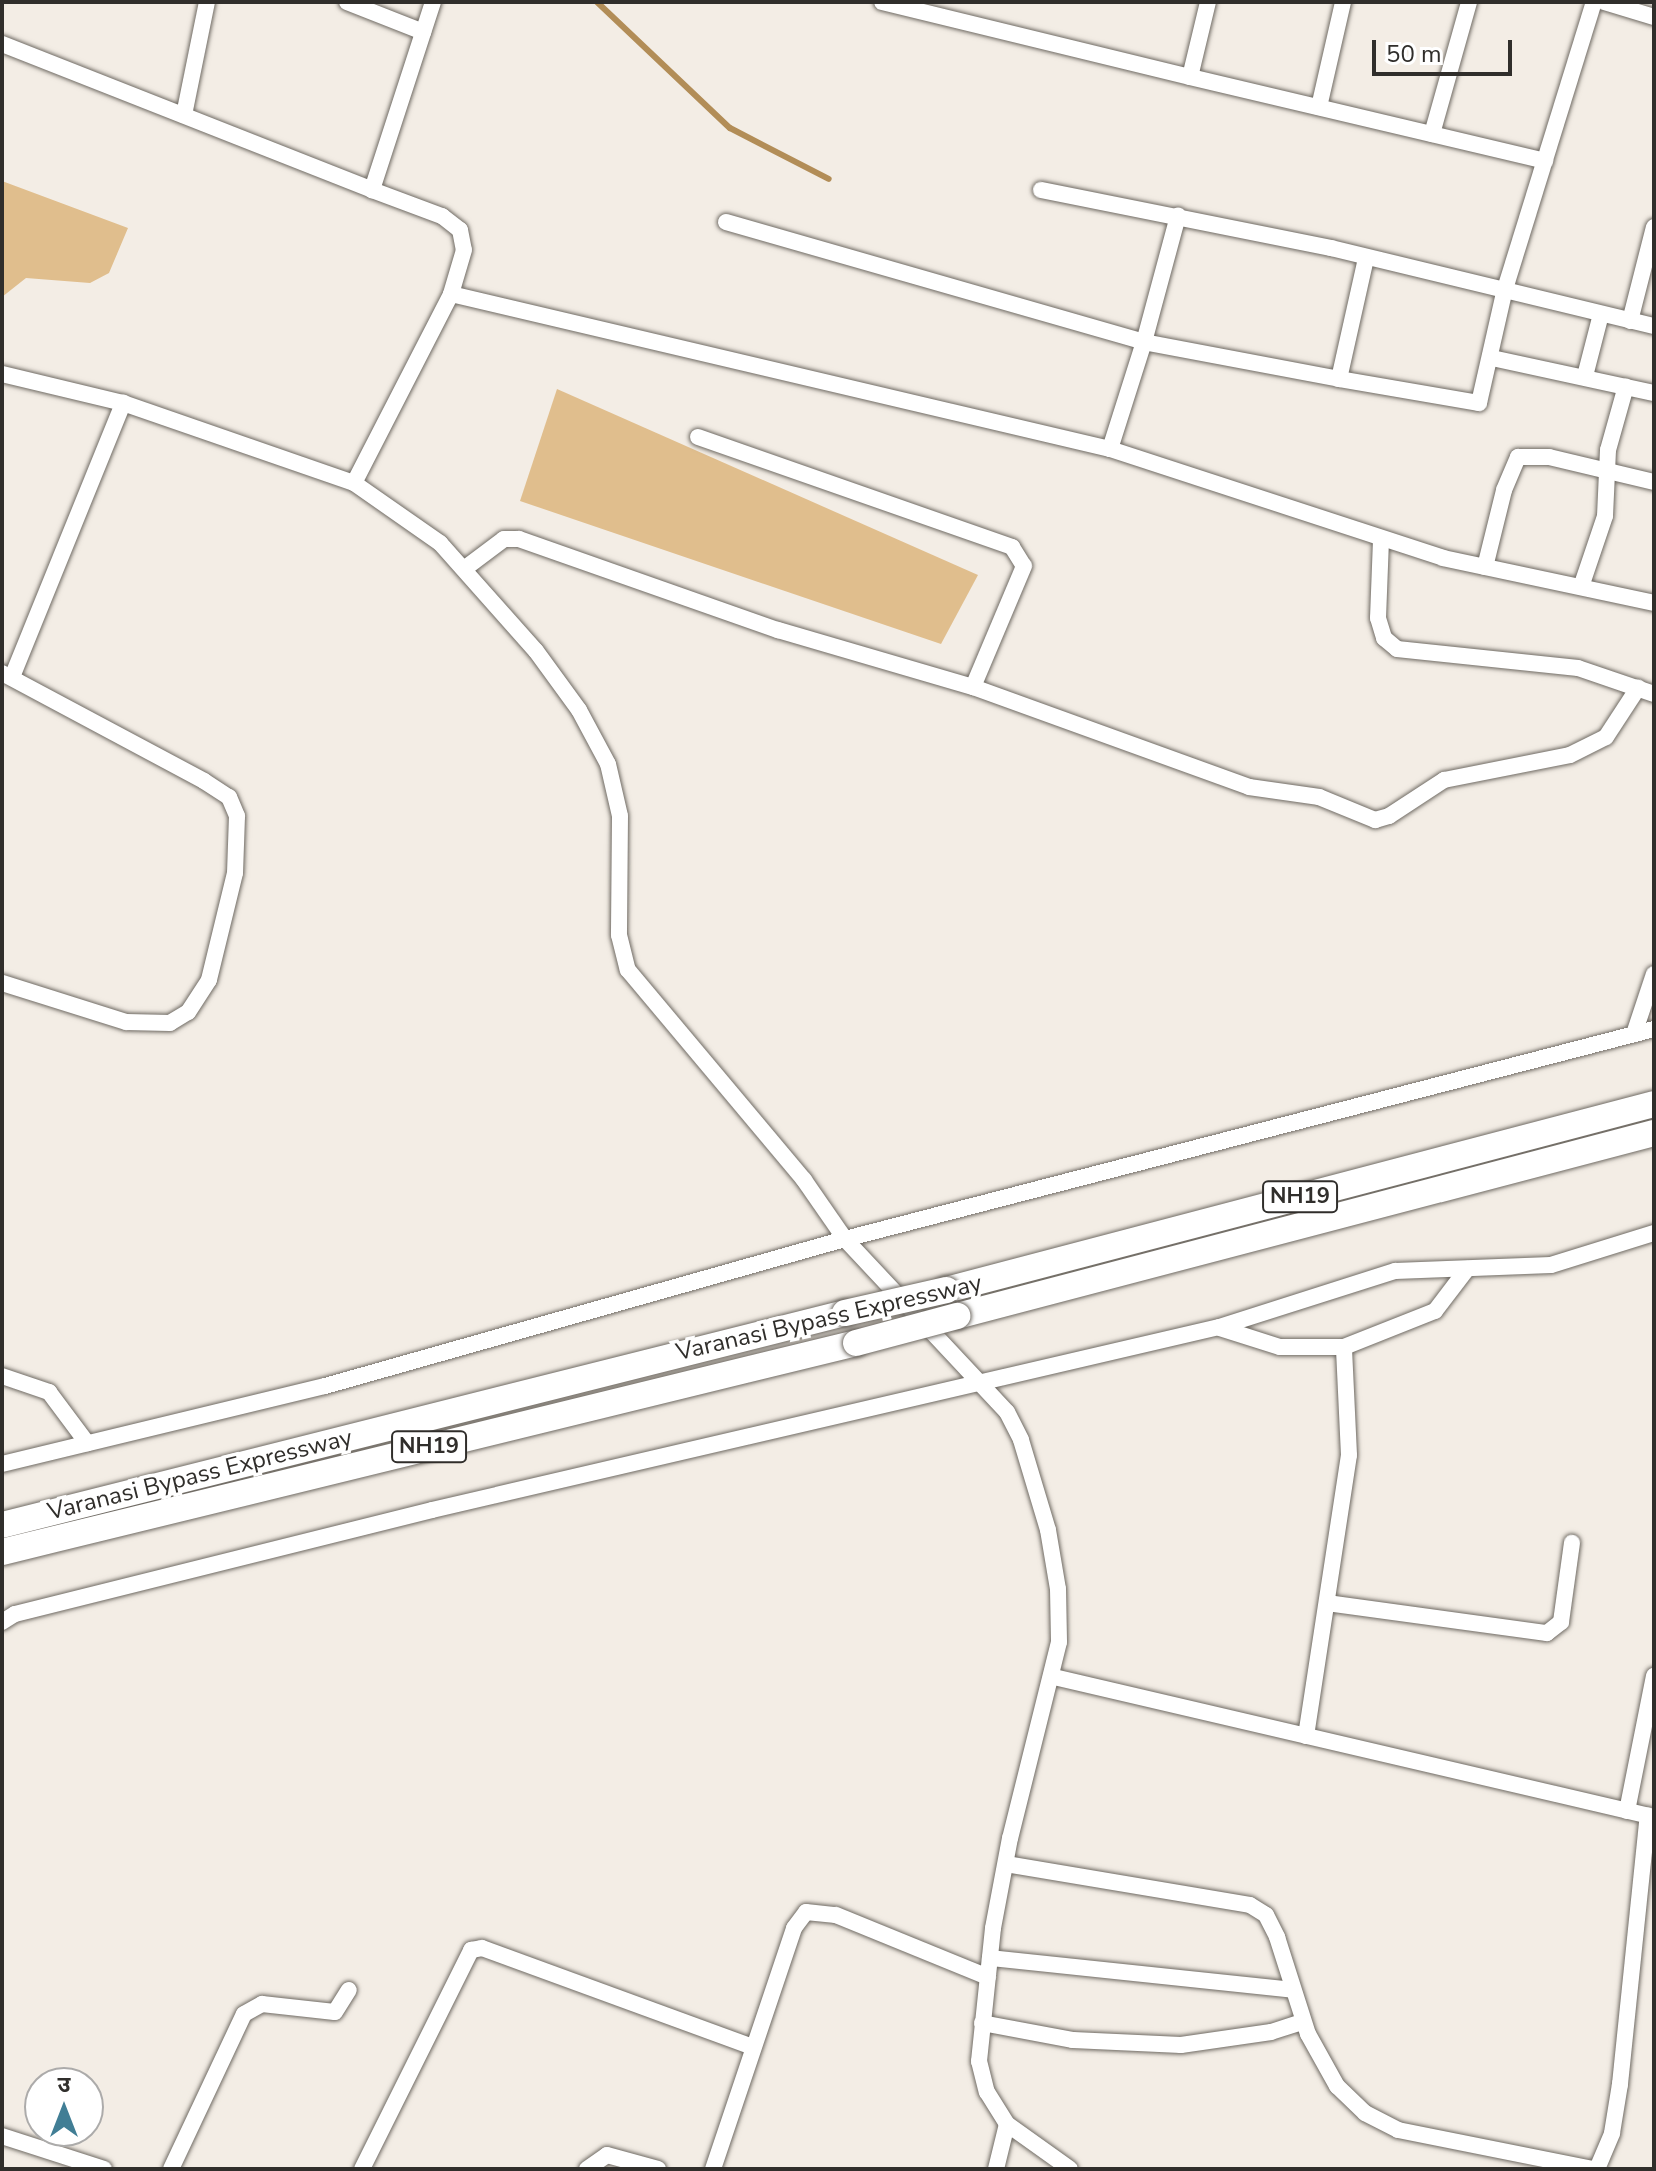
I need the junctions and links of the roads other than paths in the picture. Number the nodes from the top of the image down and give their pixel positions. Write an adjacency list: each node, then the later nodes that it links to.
1 (207, 2): 15 (street)
2 (347, 2): 11 (street)
3 (433, 2): 11 (street)
4 (882, 2): 13 (street)
5 (1208, 2): 13 (street)
6 (1343, 2): 14 (street)
7 (1469, 2): 16 (street)
8 (1594, 2): 17 (street)
9 (1604, 2): 10 (street)
10 (1654, 17)
11 (423, 32): 18 (street)
12 (2, 44): 15 (street)
13 (1190, 77): 14 (street)
14 (1319, 107): 16 (street)
15 (184, 115): 18 (street)
16 (1432, 134): 17 (street)
17 (1545, 161): 24 (street)
18 (372, 190): 25 (street)
19 (1041, 190): 20 (street)
20 (1178, 216): 23 (street); 29 (street)
21 (726, 222): 29 (street)
22 (1654, 227): 27 (street)
23 (1366, 258): 24 (street); 33 (street)
24 (1505, 289): 26 (street); 30 (street)
25 (451, 294): 38 (street); 41 (street)
26 (1601, 314): 27 (street); 32 (street)
27 (1630, 321): 28 (street)
28 (1654, 326)
29 (1144, 342): 33 (street); 38 (street)
30 (1492, 358): 32 (street); 33 (street)
31 (2, 374): 36 (street)
32 (1585, 376): 34 (street)
33 (1339, 379)
34 (1626, 386): 35 (street); 39 (street)
35 (1654, 393)
36 (123, 403): 41 (street); 47 (street)
37 (698, 437): 48 (street)
38 (1110, 449): 42 (street)
39 (1607, 471): 40 (street); 44 (street); 45 (street)
40 (1654, 482)
41 (354, 483): 43 (street)
42 (1381, 540): 44 (street); 49 (street)
43 (461, 566): 48 (street); 57 (street)
44 (1485, 567): 45 (street)
45 (1581, 587): 46 (street)
46 (1654, 603)
47 (7, 675): 51 (street)
48 (973, 687): 49 (street)
49 (1646, 691)
50 (1654, 974): 53 (street)
51 (2, 983)
52 (1654, 1029): 53 (street)
53 (1634, 1034): 57 (street)
54 (1654, 1104): 65 (highway, Varanasi Bypass Expressway / NH19, bridge)
55 (1654, 1133): 67 (highway, Varanasi Bypass Expressway / NH19, bridge)
56 (1654, 1233): 58 (street)
57 (845, 1239): 62 (street); 63 (street)
58 (1467, 1269): 59 (street); 60 (street)
59 (1219, 1327): 60 (street); 62 (street)
60 (1344, 1347): 68 (street)
61 (2, 1376): 63 (street)
62 (987, 1385): 69 (street); 71 (street)
63 (87, 1443): 64 (street)
64 (2, 1464)
65 (2, 1525)
66 (1572, 1543): 68 (street)
67 (2, 1552)
68 (1327, 1603): 72 (street)
69 (2, 1622)
70 (1654, 1676): 73 (street)
71 (1054, 1677): 72 (street); 75 (street)
72 (1306, 1736): 73 (street)
73 (1627, 1811): 74 (street)
74 (1651, 1816): 93 (street)
75 (1006, 1864): 76 (street); 79 (street)
76 (990, 1958): 77 (street); 79 (street)
77 (988, 1977): 81 (street); 82 (street)
78 (349, 1990): 86 (street)
79 (1292, 1990): 80 (street)
80 (1302, 2022): 81 (street); 93 (street)
81 (982, 2023): 83 (street)
82 (753, 2047): 87 (street); 90 (street)
83 (1007, 2124): 91 (street); 92 (street)
84 (3, 2140): 85 (street)
85 (103, 2169)
86 (171, 2169)
87 (362, 2169)
88 (587, 2169): 89 (street)
89 (658, 2169)
90 (713, 2169)
91 (996, 2169)
92 (1070, 2169)
93 (1595, 2169)

